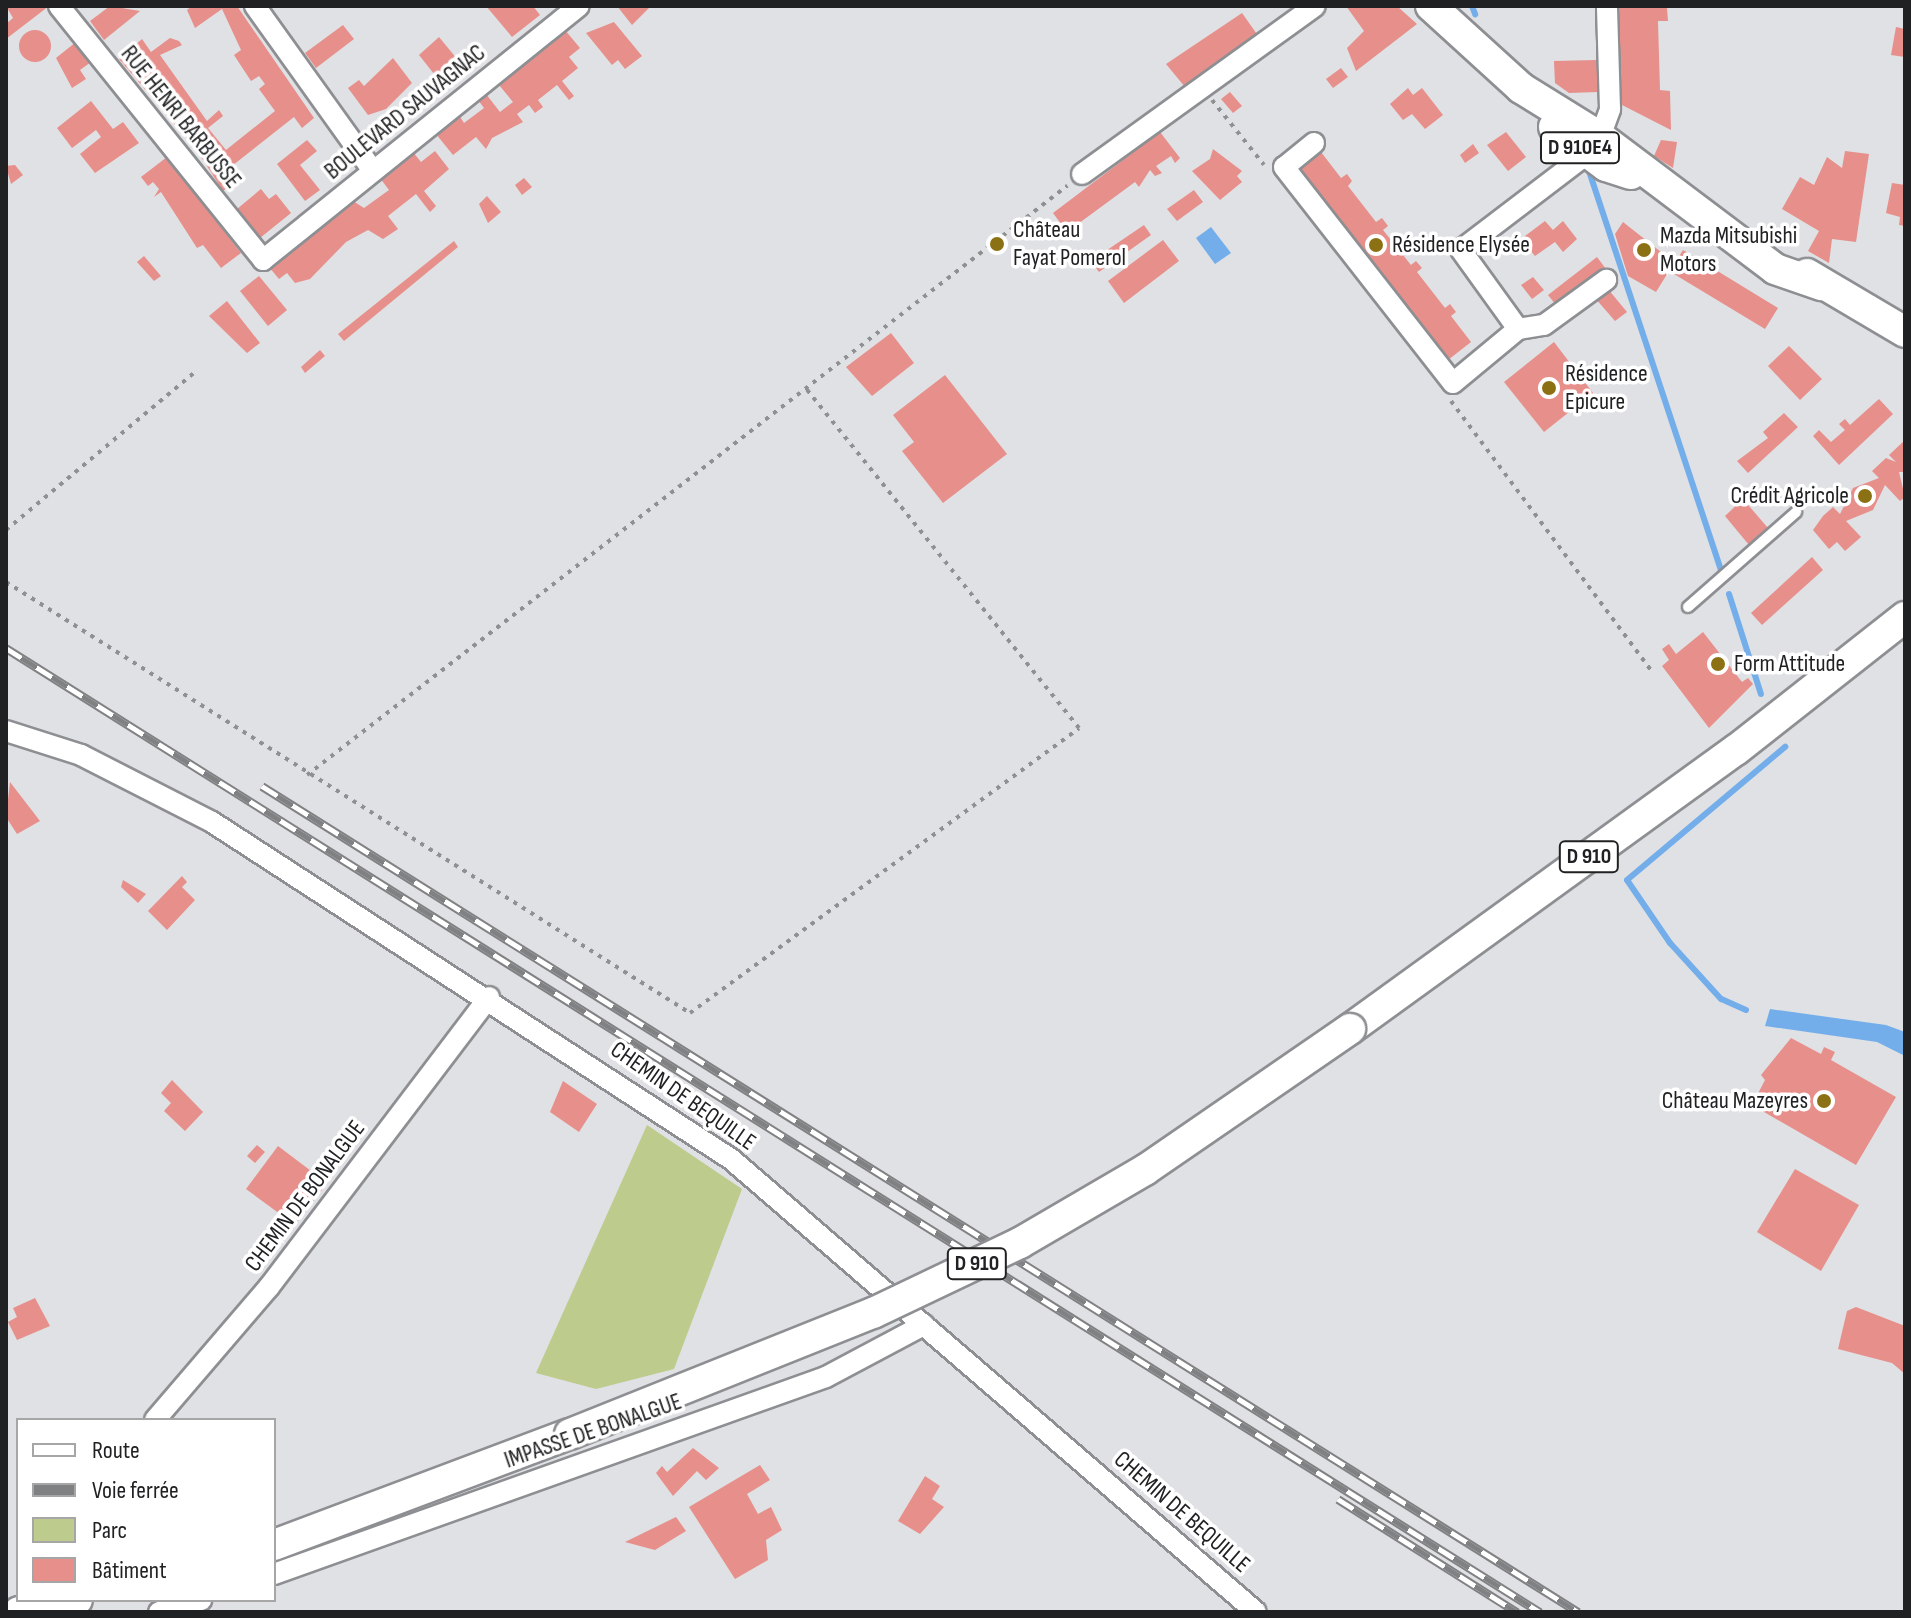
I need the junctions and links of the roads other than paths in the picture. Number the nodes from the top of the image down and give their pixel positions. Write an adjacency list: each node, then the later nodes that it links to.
1 (59, 6): 13 (street, RUE HENRI BARBUSSE)
2 (255, 6): 11 (street)
3 (579, 6): 11 (street, BOULEVARD SAUVAGNAC)
4 (1315, 6): 12 (street)
5 (1415, 6): 8 (main road, D 910E4)
6 (1431, 6): 8 (main road, D 910E4)
7 (1607, 6): 10 (street)
8 (1458, 33): 10 (main road, D 910E4)
9 (1314, 143): 16 (street)
10 (1595, 146): 15 (main road, D 910E4); 16 (street)
11 (373, 171): 13 (street, BOULEVARD SAUVAGNAC)
12 (1082, 174)
13 (263, 260)
14 (1606, 280): 16 (street)
15 (1863, 310): 17 (main road, D 910E4); 18 (main road, D 910E4)
16 (1518, 329)
17 (1905, 332)
18 (1905, 347)
19 (1796, 512): 21 (lane)
20 (1905, 603): 23 (main road, D 910)
21 (1688, 607)
22 (1905, 617): 23 (main road, D 910)
23 (1825, 681): 28 (main road, D 910, bridge)
24 (6, 731): 25 (street, CHEMIN DE BEQUILLE)
25 (489, 997): 26 (street, CHEMIN DE BEQUILLE); 27 (street, CHEMIN DE BONALGUE)
26 (924, 1325): 29 (street, IMPASSE DE BONALGUE); 34 (street, CHEMIN DE BEQUILLE)
27 (157, 1418)
28 (276, 1544)
29 (276, 1573)
30 (67, 1602): 32 (main road)
31 (194, 1602): 33 (street)
32 (19, 1612)
33 (159, 1612)
34 (1256, 1612)

